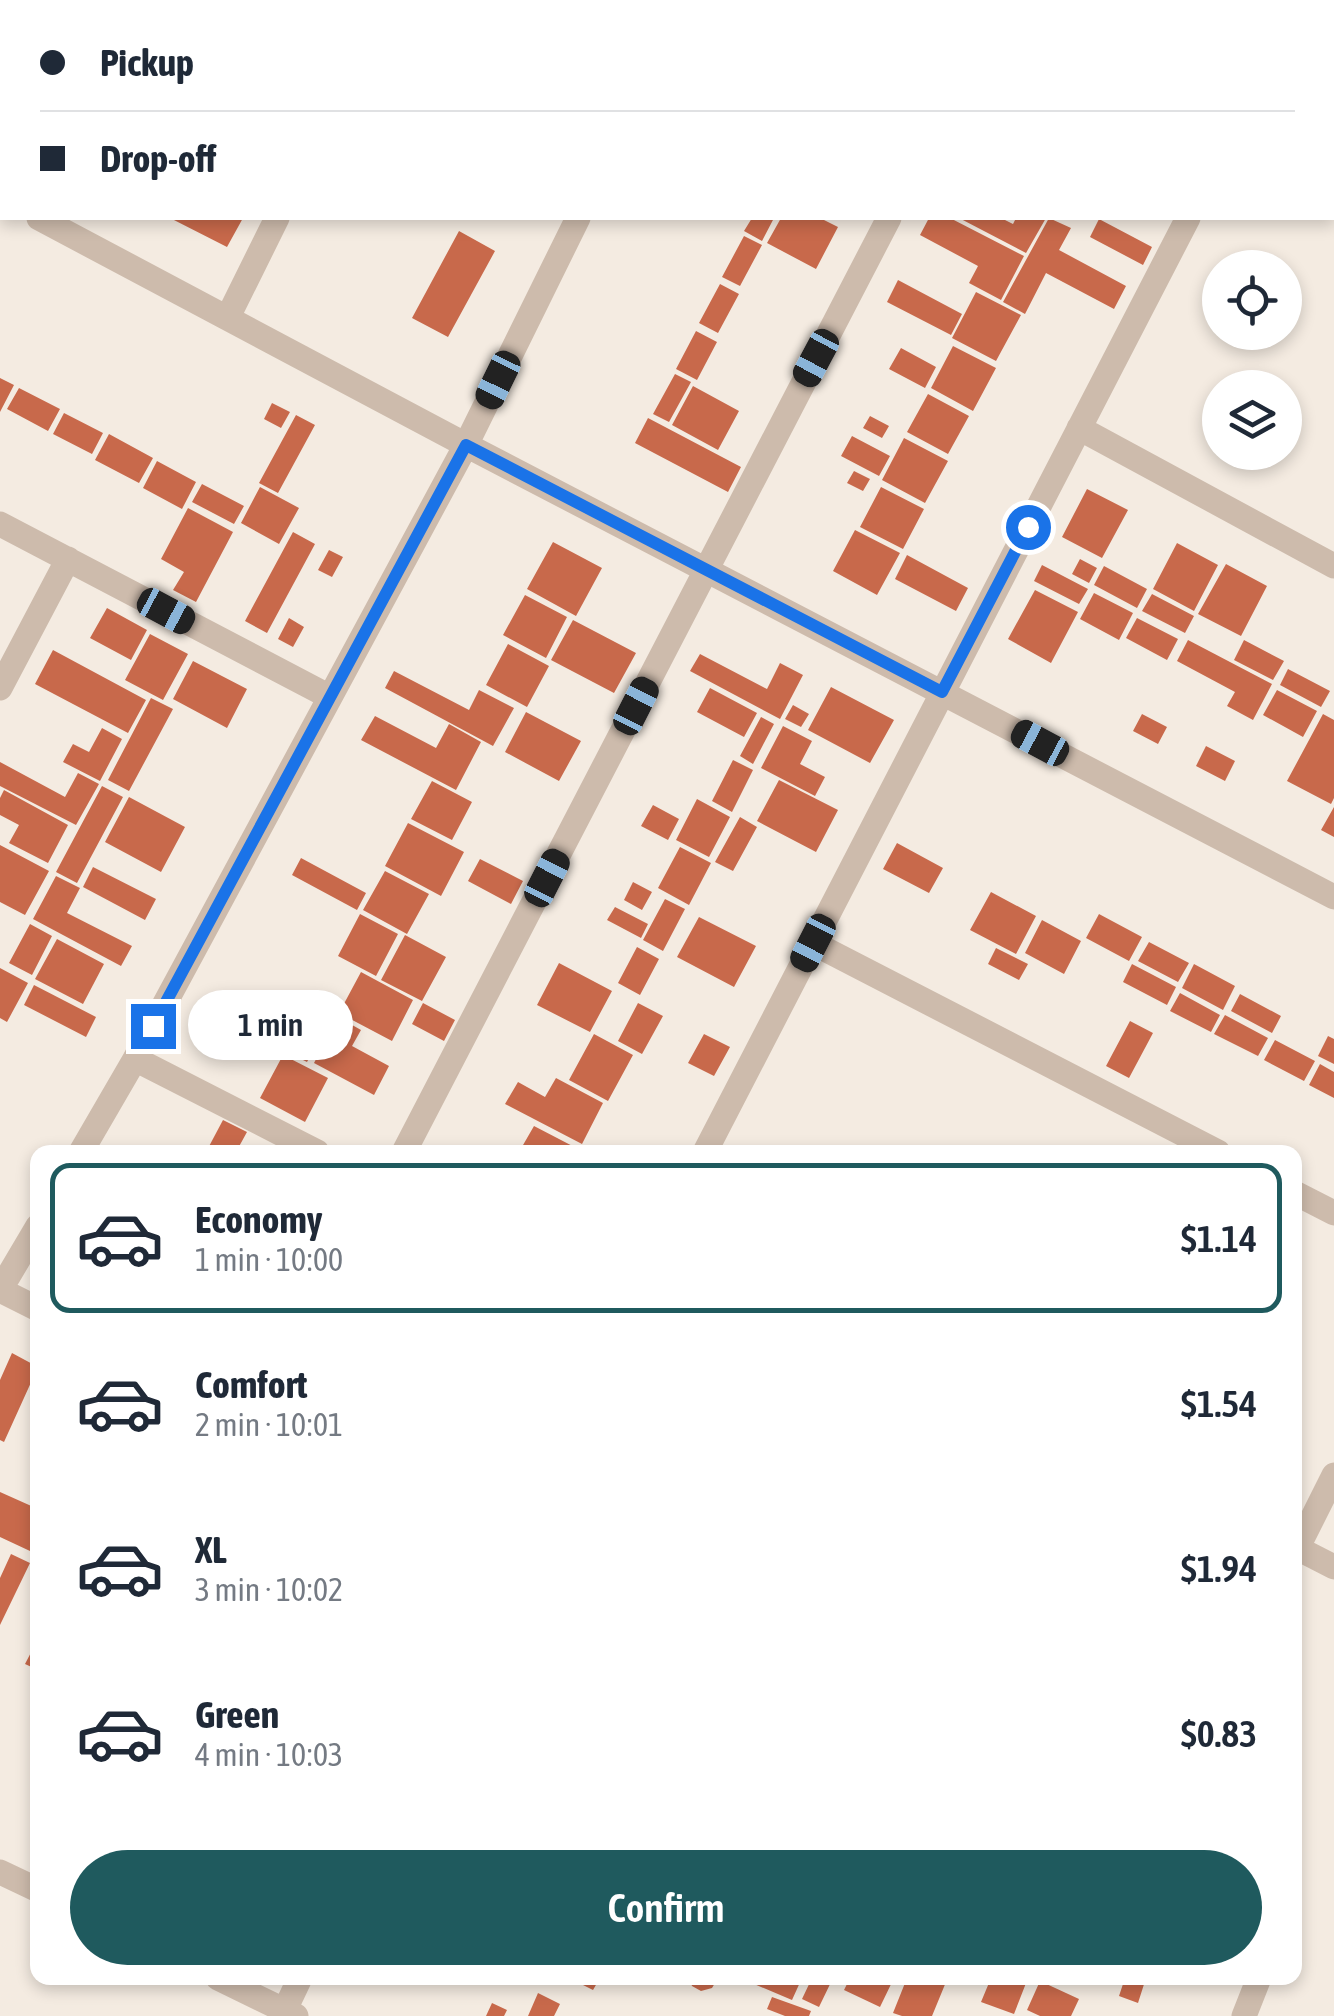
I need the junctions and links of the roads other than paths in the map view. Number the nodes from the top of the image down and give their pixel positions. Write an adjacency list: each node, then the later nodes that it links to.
1 (43, 220): 6 (street)
2 (276, 220): 6 (street)
3 (577, 220): 8 (street)
4 (887, 220): 12 (street)
5 (1187, 220): 7 (street)
6 (228, 317): 8 (street)
7 (1079, 428): 11 (street); 14 (street)
8 (466, 445): 12 (street); 15 (street)
9 (0, 524): 10 (street)
10 (68, 559): 13 (street); 15 (street)
11 (1334, 566)
12 (707, 568): 14 (street); 21 (street)
13 (0, 688)
14 (942, 692): 16 (street); 17 (street)
15 (330, 697): 18 (street)
16 (1334, 897)
17 (813, 943): 22 (street); 23 (street)
18 (135, 1059): 19 (street); 20 (street)
19 (84, 1145)
20 (302, 1145)
21 (408, 1145)
22 (709, 1145)
23 (1204, 1145)
24 (1302, 1196): 25 (street)
25 (1334, 1213)
26 (30, 1239): 27 (street)
27 (30, 1304)
28 (1334, 1475): 29 (street)
29 (1302, 1538)
30 (1302, 1553): 31 (street)
31 (1334, 1567)
32 (0, 1872): 33 (street)
33 (30, 1886)
34 (232, 1985): 37 (street)
35 (298, 1985): 37 (street)
36 (1256, 1985): 38 (street)
37 (288, 2014)
38 (1244, 2016)

